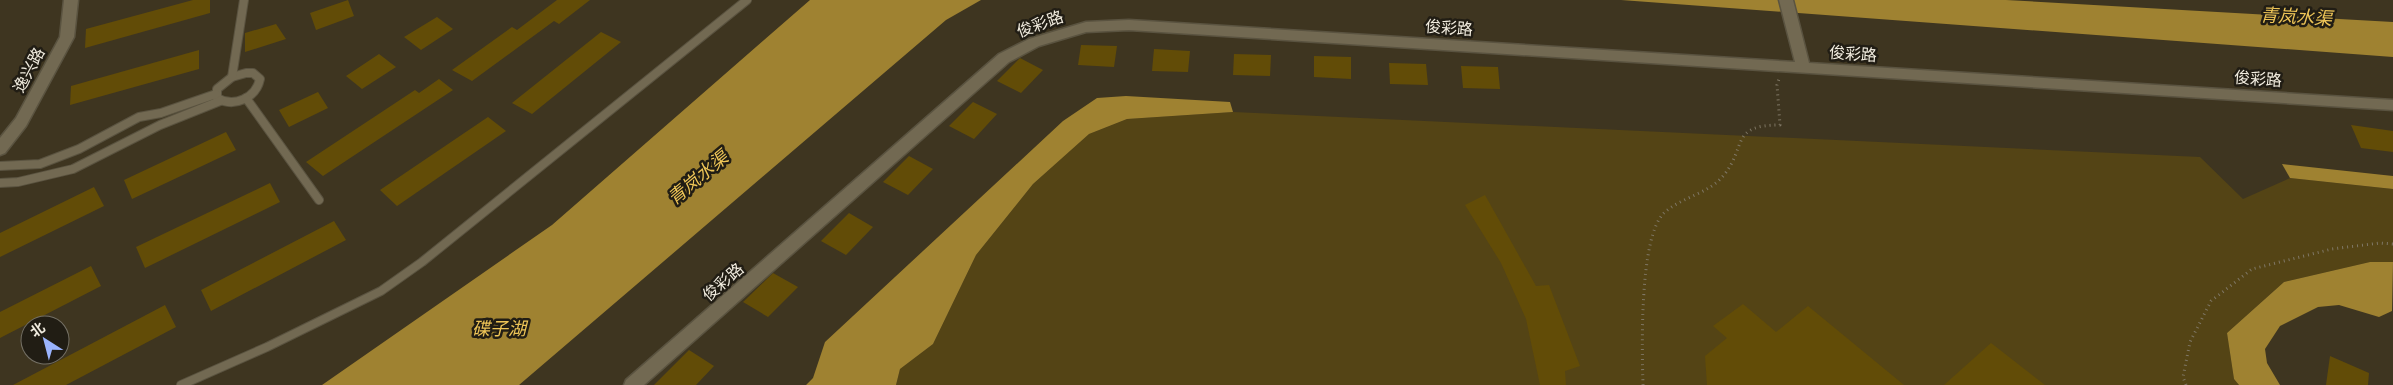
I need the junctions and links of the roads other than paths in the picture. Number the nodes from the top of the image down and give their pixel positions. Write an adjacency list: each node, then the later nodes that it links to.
1 (71, 0): 10 (street, 逸兴路)
2 (244, 0): 6 (lane)
3 (747, 0): 14 (lane)
4 (1786, 0): 5 (street)
5 (1803, 68): 9 (street, 俊彩路); 15 (street, 俊彩路)
6 (232, 77): 7 (lane); 8 (lane)
7 (218, 98): 8 (lane); 11 (lane); 12 (lane)
8 (246, 98): 13 (lane)
9 (2393, 106)
10 (0, 149)
11 (0, 166)
12 (0, 182)
13 (320, 200)
14 (181, 385)
15 (632, 385)

